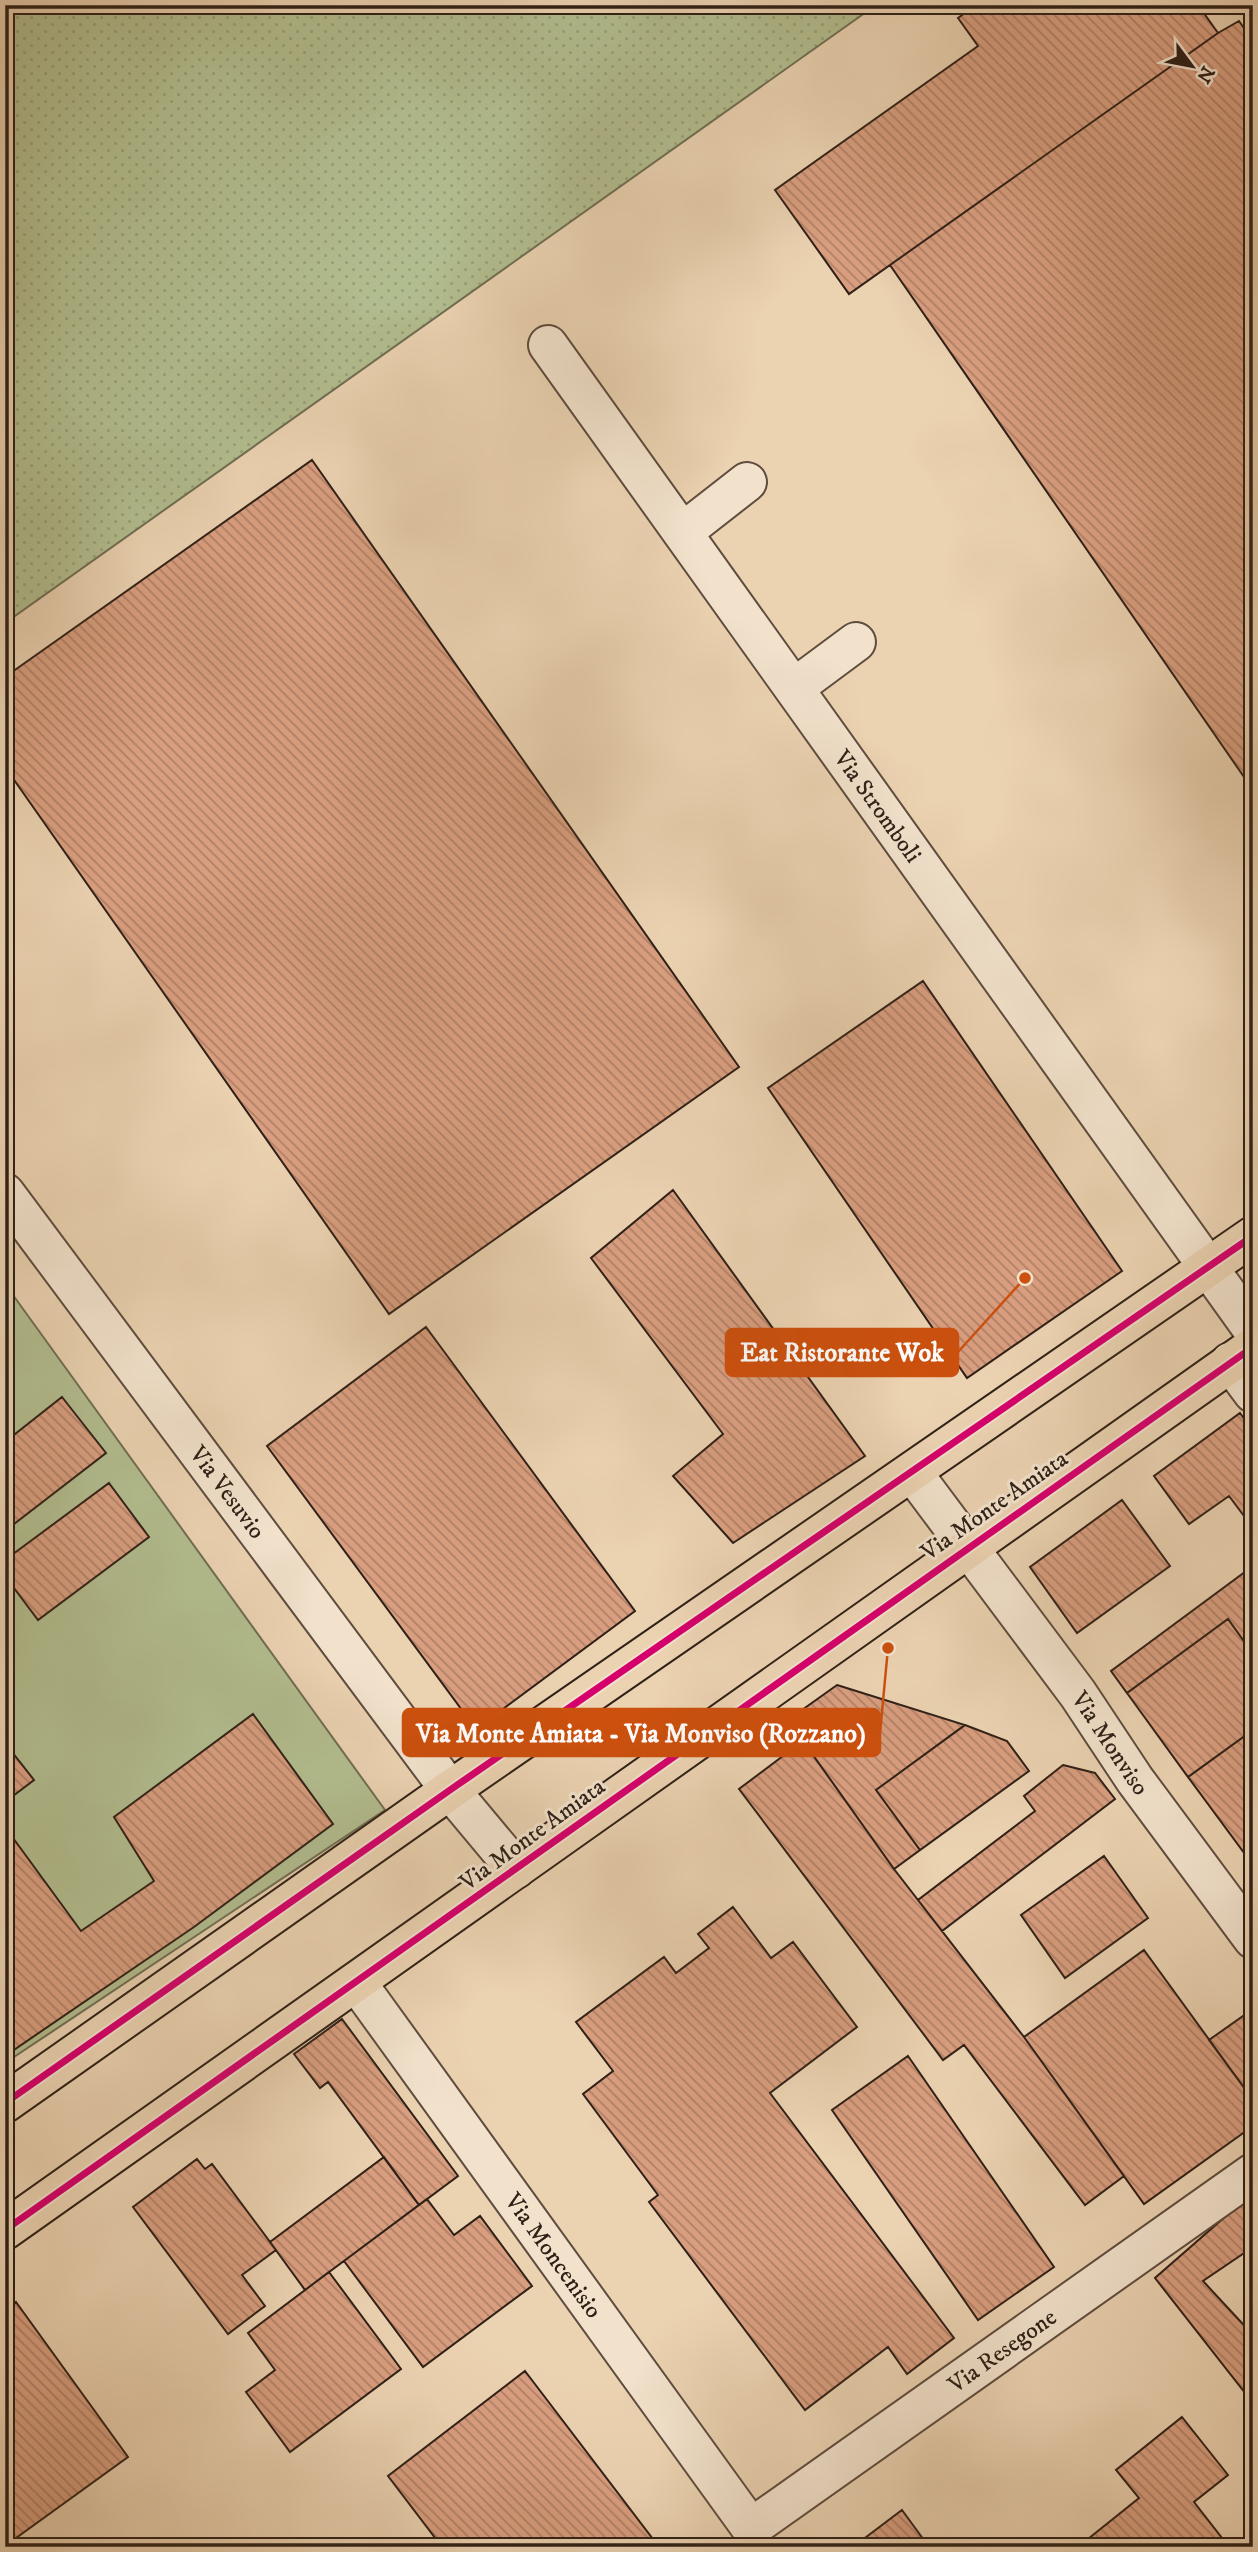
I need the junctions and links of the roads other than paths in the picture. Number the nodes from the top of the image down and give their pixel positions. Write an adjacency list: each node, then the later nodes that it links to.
1 (548, 345): 3 (street, Via Stromboli)
2 (747, 482): 3 (street)
3 (683, 532): 5 (street, Via Stromboli)
4 (856, 642): 5 (street)
5 (794, 688): 8 (street, Via Stromboli)
6 (5, 1193): 14 (street, Via Vesuvio)
7 (1253, 1236): 8 (main road)
8 (1208, 1267): 9 (street, Via Stromboli); 12 (main road)
9 (1253, 1330)
10 (1242, 1355): 11 (street); 13 (main road, Via Monte Amiata)
11 (1253, 1393)
12 (912, 1472): 13 (street, Via Monviso); 14 (main road)
13 (967, 1548): 15 (main road, Via Monte Amiata); 16 (street, Via Monviso)
14 (450, 1790): 15 (street, Via Vesuvio); 18 (main road)
15 (516, 1869): 17 (main road, Via Monte Amiata)
16 (1253, 1939)
17 (357, 1983): 20 (main road, Via Monte Amiata); 21 (street, Via Moncenisio)
18 (5, 2103)
19 (1253, 2173): 21 (street, Via Resegone)
20 (5, 2230)
21 (751, 2528)

